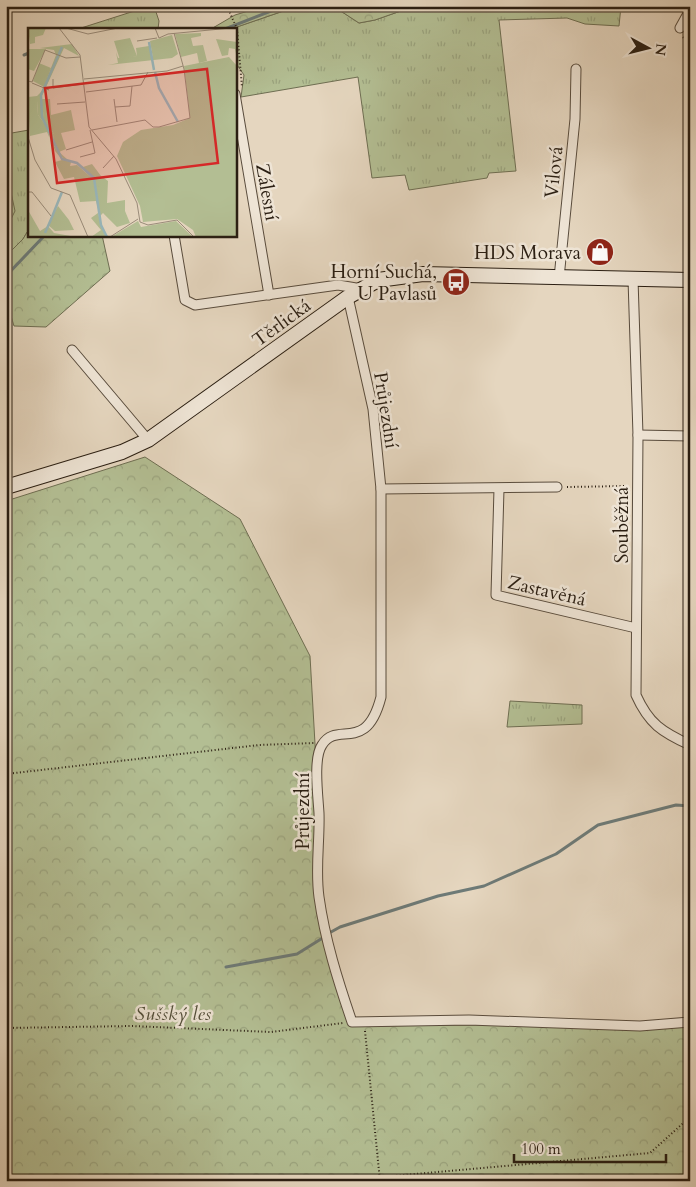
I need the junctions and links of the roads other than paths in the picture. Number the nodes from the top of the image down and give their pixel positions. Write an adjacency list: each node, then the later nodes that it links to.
1 (690, 10): 2 (street)
2 (680, 28)
3 (576, 69): 6 (street, Vilová)
4 (236, 100): 10 (street, Zálesní)
5 (174, 236): 10 (street)
6 (559, 278): 7 (main road, Těrlická); 9 (main road, Těrlická)
7 (633, 279): 8 (main road, Těrlická); 13 (street, Souběžná)
8 (690, 280)
9 (362, 289): 10 (street); 11 (main road, Těrlická)
10 (269, 295)
11 (348, 296): 15 (main road, Těrlická); 19 (street, Průjezdní)
12 (72, 350): 15 (street)
13 (638, 436): 14 (street); 20 (street, Souběžná)
14 (690, 436)
15 (148, 440): 16 (main road, Těrlická)
16 (6, 487)
17 (557, 487): 18 (street)
18 (499, 488): 19 (street); 20 (street, Zastavěná)
19 (382, 489): 22 (street, Průjezdní)
20 (636, 628): 21 (street, Souběžná)
21 (690, 744)
22 (690, 1022)

